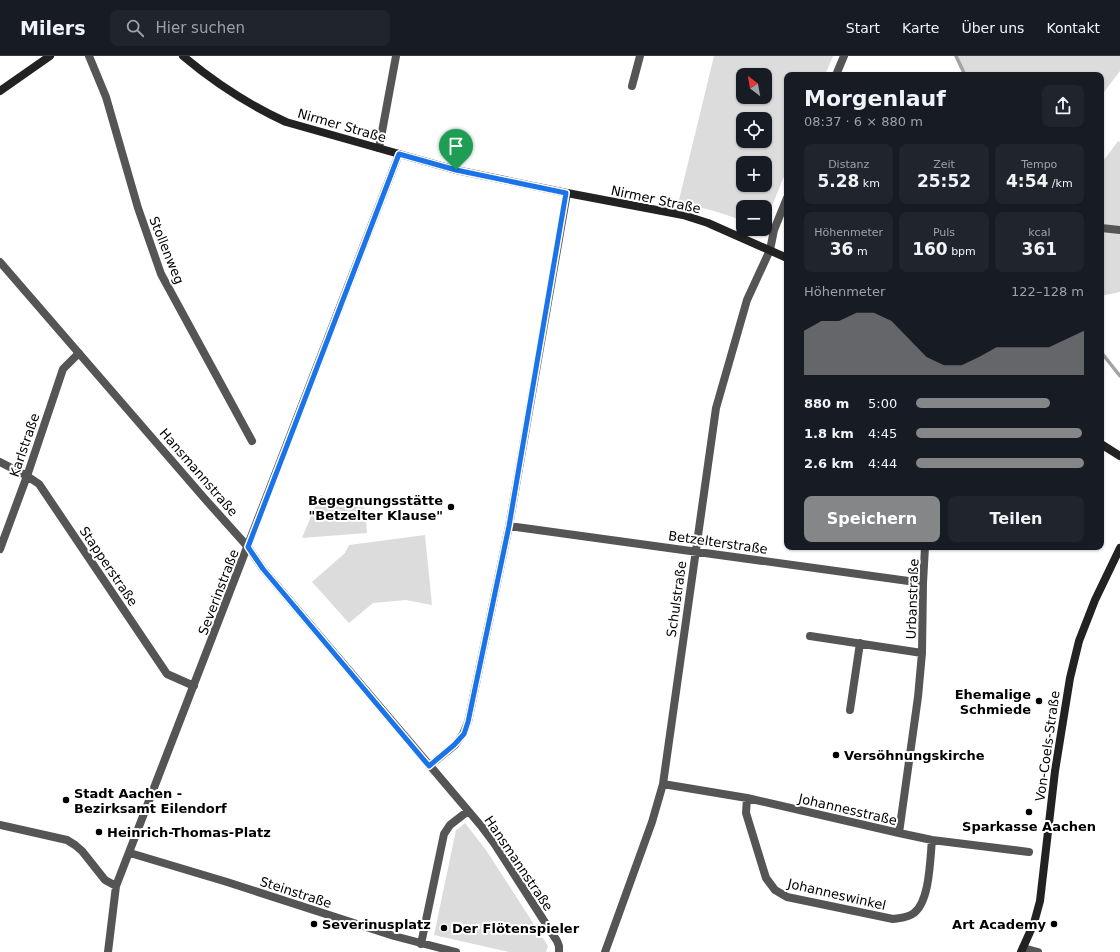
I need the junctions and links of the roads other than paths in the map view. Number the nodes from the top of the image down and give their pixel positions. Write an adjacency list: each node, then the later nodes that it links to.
1 (50, 56): 9 (street)
2 (89, 56): 20 (street, Stollenweg)
3 (183, 56): 10 (street, Nirmer Straße)
4 (396, 56): 10 (street)
5 (640, 56): 8 (street)
6 (844, 56): 7 (street)
7 (837, 72)
8 (632, 86)
9 (0, 91)
10 (378, 148): 11 (street, Nirmer Straße)
11 (399, 154): 12 (street, Nirmer Straße); 26 (street, Severinstraße)
12 (566, 193): 16 (street, Nirmer Straße); 25 (street)
13 (784, 205): 16 (street, Schulstraße)
14 (1104, 228): 15 (street)
15 (1120, 230)
16 (770, 250): 17 (street, Nirmer Straße); 30 (street, Schulstraße)
17 (784, 257)
18 (1, 266): 19 (street, Hansmannstraße)
19 (79, 353): 24 (street, Karlstraße); 26 (street, Hansmannstraße)
20 (252, 441)
21 (1104, 446): 22 (street)
22 (1120, 456)
23 (0, 462): 24 (street, Stapperstraße)
24 (27, 476): 28 (street, Karlstraße); 35 (street, Stapperstraße)
25 (509, 526): 30 (street, Betzelterstraße); 37 (street)
26 (248, 547): 35 (street, Severinstraße); 37 (street, Hansmannstraße)
27 (1120, 548): 48 (street, Von-Coels-Straße)
28 (0, 549)
29 (925, 550): 31 (street, Urbanstraße)
30 (695, 551): 31 (street, Betzelterstraße); 38 (street, Schulstraße)
31 (923, 583): 34 (street, Urbanstraße)
32 (810, 636): 33 (street, Urbanstraße)
33 (860, 643): 34 (street, Urbanstraße); 36 (street)
34 (922, 653): 42 (street, Urbanstraße)
35 (194, 686): 45 (street, Severinstraße)
36 (850, 710)
37 (429, 766): 40 (street, Hansmannstraße)
38 (663, 784): 39 (street, Johannesstraße); 52 (street, Schulstraße)
39 (747, 798): 42 (street, Johannesstraße); 43 (street, Johanneswinkel)
40 (468, 811): 47 (street); 51 (street, Hansmannstraße)
41 (0, 825): 46 (street)
42 (899, 833): 43 (street, Johannesstraße)
43 (932, 840): 44 (street, Johannesstraße)
44 (1030, 852)
45 (130, 853): 46 (street, Severinstraße); 47 (street, Steinstraße)
46 (116, 886): 49 (street, Severinstraße)
47 (421, 944): 50 (street, Steinstraße)
48 (1022, 950): 53 (street)
49 (108, 952)
50 (456, 952)
51 (559, 952)
52 (605, 952)
53 (1038, 952)

